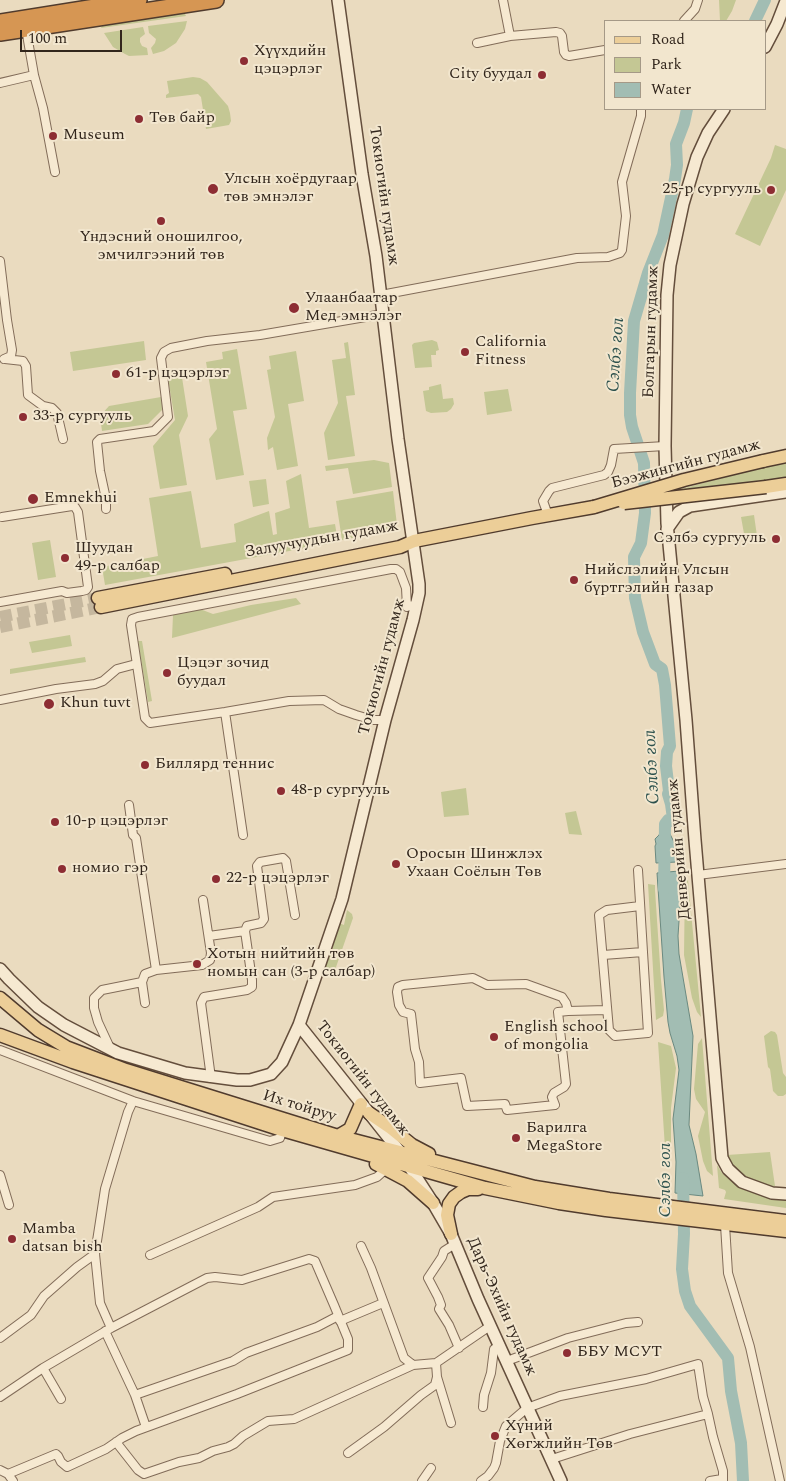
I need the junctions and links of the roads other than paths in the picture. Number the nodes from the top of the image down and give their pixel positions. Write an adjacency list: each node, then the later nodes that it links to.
1 (139, 0): 8 (highway)
2 (216, 0): 9 (highway)
3 (338, 0): 21 (street, Токиогийн гудамж)
4 (503, 0): 11 (street)
5 (698, 0): 7 (street)
6 (786, 1): 13 (street)
7 (685, 20)
8 (0, 22)
9 (26, 29): 10 (highway); 15 (street)
10 (0, 33)
11 (510, 36): 12 (street); 14 (street)
12 (477, 42)
13 (766, 45)
14 (604, 50)
15 (34, 75): 16 (street); 19 (street)
16 (0, 83)
17 (641, 110): 21 (street)
18 (723, 110): 25 (street, Болгарын гудамж)
19 (55, 172)
20 (0, 261): 23 (street)
21 (381, 295): 22 (street, Токиогийн гудамж)
22 (383, 314): 31 (street); 35 (street, Токиогийн гудамж)
23 (2, 359): 24 (street)
24 (63, 439)
25 (661, 447): 27 (street, Болгарын гудамж); 32 (street)
26 (786, 456): 30 (main road, Бээжингийн гудамж, bridge)
27 (665, 476): 34 (street, Денверийн гудамж)
28 (786, 484): 30 (main road, Бээжингийн гудамж, bridge)
29 (786, 492): 34 (street)
30 (594, 507): 32 (main road, Бээжингийн гудамж)
31 (106, 509)
32 (548, 515): 35 (main road, Бээжингийн гудамж)
33 (2, 517): 36 (street)
34 (668, 529): 47 (street, Денверийн гудамж)
35 (414, 541): 37 (main road, Залуучуудын гудамж); 38 (street, Токиогийн гудамж)
36 (0, 602)
37 (100, 603)
38 (417, 604): 39 (street); 42 (street, Токиогийн гудамж)
39 (136, 664): 40 (street); 41 (street)
40 (0, 700)
41 (225, 712): 42 (street); 44 (street)
42 (385, 720): 62 (street, Токиогийн гудамж)
43 (129, 805): 56 (street)
44 (243, 835)
45 (786, 864): 47 (street)
46 (638, 870): 49 (street)
47 (698, 875): 80 (street, Денверийн гудамж)
48 (203, 900): 52 (street)
49 (640, 906): 53 (street); 54 (street)
50 (295, 915): 51 (street)
51 (245, 931): 52 (street); 68 (street)
52 (208, 936): 56 (street)
53 (643, 952): 54 (street); 60 (street)
54 (603, 955): 60 (street)
55 (0, 969): 66 (street)
56 (156, 970): 57 (street)
57 (142, 982): 59 (street); 66 (street)
58 (1, 997): 72 (main road, Их тойруу)
59 (145, 1003)
60 (607, 1010): 61 (street)
61 (568, 1011): 61 (street)
62 (299, 1025): 68 (street); 70 (street, Токиогийн гудамж)
63 (0, 1036): 65 (main road, Их тойруу)
64 (0, 1050): 67 (street)
65 (41, 1050): 67 (street); 71 (main road, Их тойруу)
66 (111, 1050): 68 (street)
67 (37, 1065): 69 (street)
68 (211, 1078)
69 (134, 1101): 71 (street); 89 (street)
70 (365, 1109): 72 (main road); 74 (street, Токиогийн гудамж); 75 (main road)
71 (282, 1130): 73 (main road, Их тойруу)
72 (338, 1136): 74 (main road, Их тойруу)
73 (345, 1148): 76 (main road, Их тойруу); 77 (main road)
74 (400, 1152): 75 (main road, Их тойруу); 76 (street, Дарь-Эхийн гудамж)
75 (448, 1165): 83 (main road, Их тойруу)
76 (410, 1168): 79 (main road, Их тойруу); 81 (street, Дарь-Эхийн гудамж)
77 (386, 1169): 81 (main road); 90 (street)
78 (0, 1175): 82 (street)
79 (485, 1188): 83 (main road, Их тойруу); 87 (main road)
80 (786, 1194)
81 (433, 1203): 87 (street, Дарь-Эхийн гудамж)
82 (9, 1205)
83 (607, 1205): 84 (main road)
84 (720, 1221): 85 (main road); 86 (main road); 125 (street)
85 (786, 1221)
86 (786, 1231)
87 (453, 1239): 94 (street, Дарь-Эхийн гудамж); 98 (street)
88 (361, 1246): 91 (street)
89 (95, 1254): 95 (street); 96 (street)
90 (150, 1255)
91 (383, 1303): 92 (street); 101 (street)
92 (339, 1318): 95 (street); 104 (street); 111 (street)
93 (638, 1322): 99 (street)
94 (490, 1326): 97 (street, Дарь-Эхийн гудамж); 98 (street)
95 (108, 1329): 102 (street); 104 (street)
96 (0, 1338)
97 (500, 1345): 99 (street, Дарь-Эхийн гудамж); 107 (street)
98 (458, 1348): 100 (street)
99 (507, 1361): 108 (street, Дарь-Эхийн гудамж)
100 (436, 1363): 101 (street); 103 (street)
101 (413, 1365): 118 (street)
102 (43, 1368): 105 (street); 106 (street)
103 (437, 1377): 110 (street); 113 (street)
104 (135, 1395): 111 (street)
105 (0, 1397)
106 (61, 1399)
107 (483, 1407)
108 (527, 1408): 109 (street); 114 (street, Дарь-Эхийн гудамж); 121 (street)
109 (708, 1414): 114 (street); 124 (street)
110 (451, 1423)
111 (146, 1427): 112 (street)
112 (116, 1442): 117 (street); 118 (street)
113 (348, 1453)
114 (552, 1459): 122 (street, Дарь-Эхийн гудамж)
115 (431, 1468): 120 (street)
116 (0, 1470): 117 (street)
117 (8, 1474): 119 (street)
118 (146, 1477)
119 (13, 1481)
120 (422, 1481)
121 (481, 1481)
122 (561, 1481)
123 (710, 1481): 124 (street)
124 (723, 1481)
125 (780, 1481)

